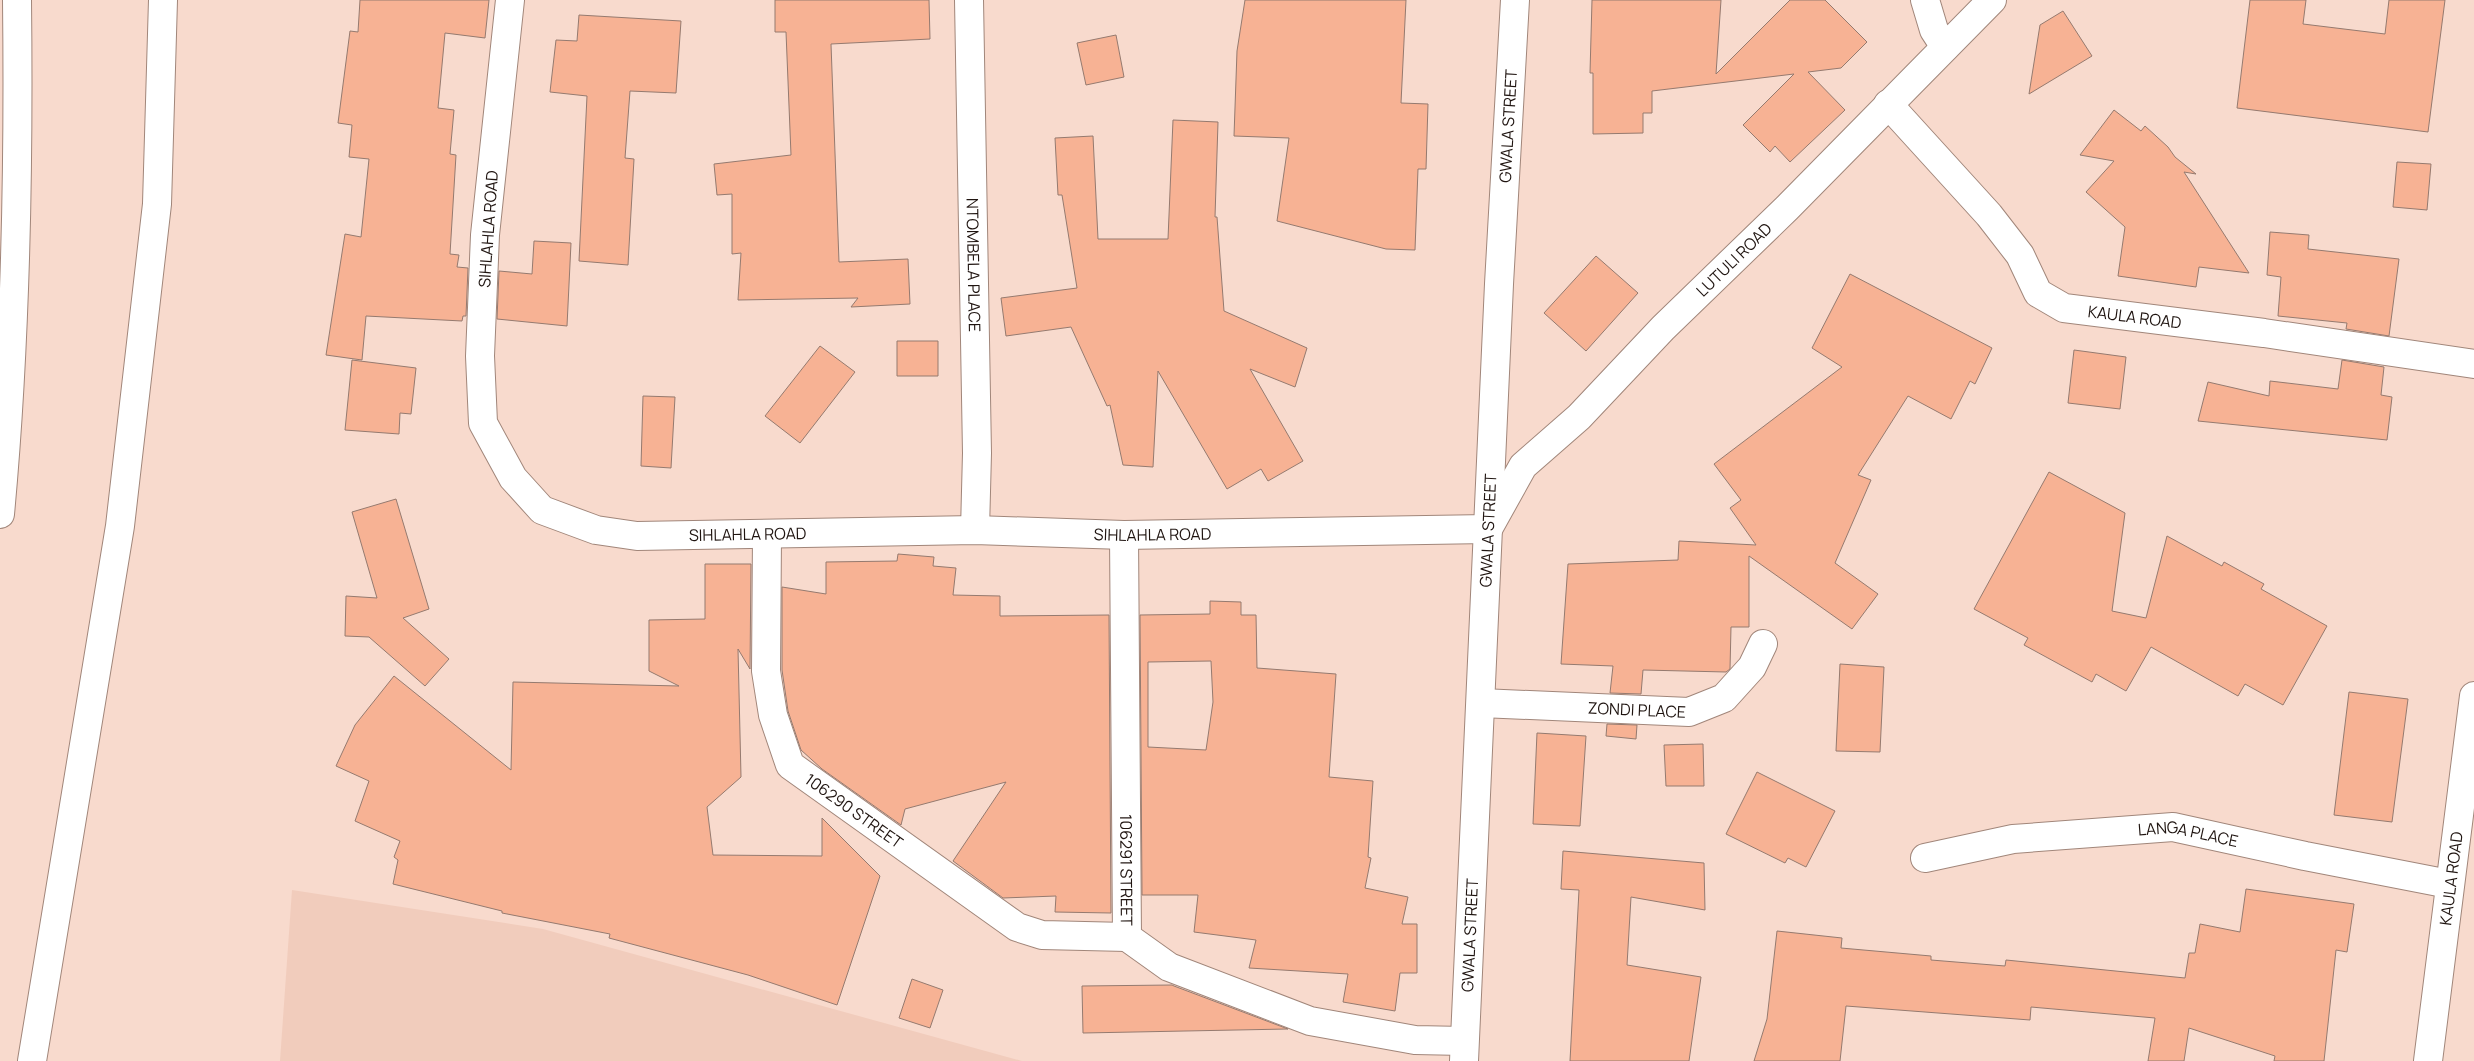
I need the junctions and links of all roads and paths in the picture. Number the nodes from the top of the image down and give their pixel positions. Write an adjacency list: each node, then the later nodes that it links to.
1 (17, 0): 11 (main road)
2 (163, 0): 23 (main road)
3 (510, 0): 14 (main road, SIHLAHLA ROAD)
4 (969, 0): 13 (main road, NTOMBELA PLACE)
5 (1515, 0): 12 (main road, GWALA STREET)
6 (1925, 0): 8 (main road)
7 (1992, 0): 8 (main road, LUTULI ROAD)
8 (1945, 47): 9 (main road, LUTULI ROAD)
9 (1888, 104): 10 (main road, KAULA ROAD); 12 (main road, LUTULI ROAD)
10 (2474, 364)
11 (0, 514)
12 (1488, 529): 15 (main road, SIHLAHLA ROAD); 18 (main road, GWALA STREET)
13 (975, 530): 14 (main road, SIHLAHLA ROAD); 15 (main road, SIHLAHLA ROAD)
14 (767, 535): 21 (main road, 106290 STREET)
15 (1124, 535): 21 (main road, 106291 STREET)
16 (1763, 644): 18 (main road, ZONDI PLACE)
17 (2474, 696): 20 (main road, KAULA ROAD)
18 (1481, 704): 22 (main road, GWALA STREET)
19 (1925, 858): 20 (main road, LANGA PLACE)
20 (2449, 884): 24 (main road, KAULA ROAD)
21 (1127, 937): 22 (main road, 106291 STREET)
22 (1464, 1051)
23 (32, 1061)
24 (2428, 1061)

